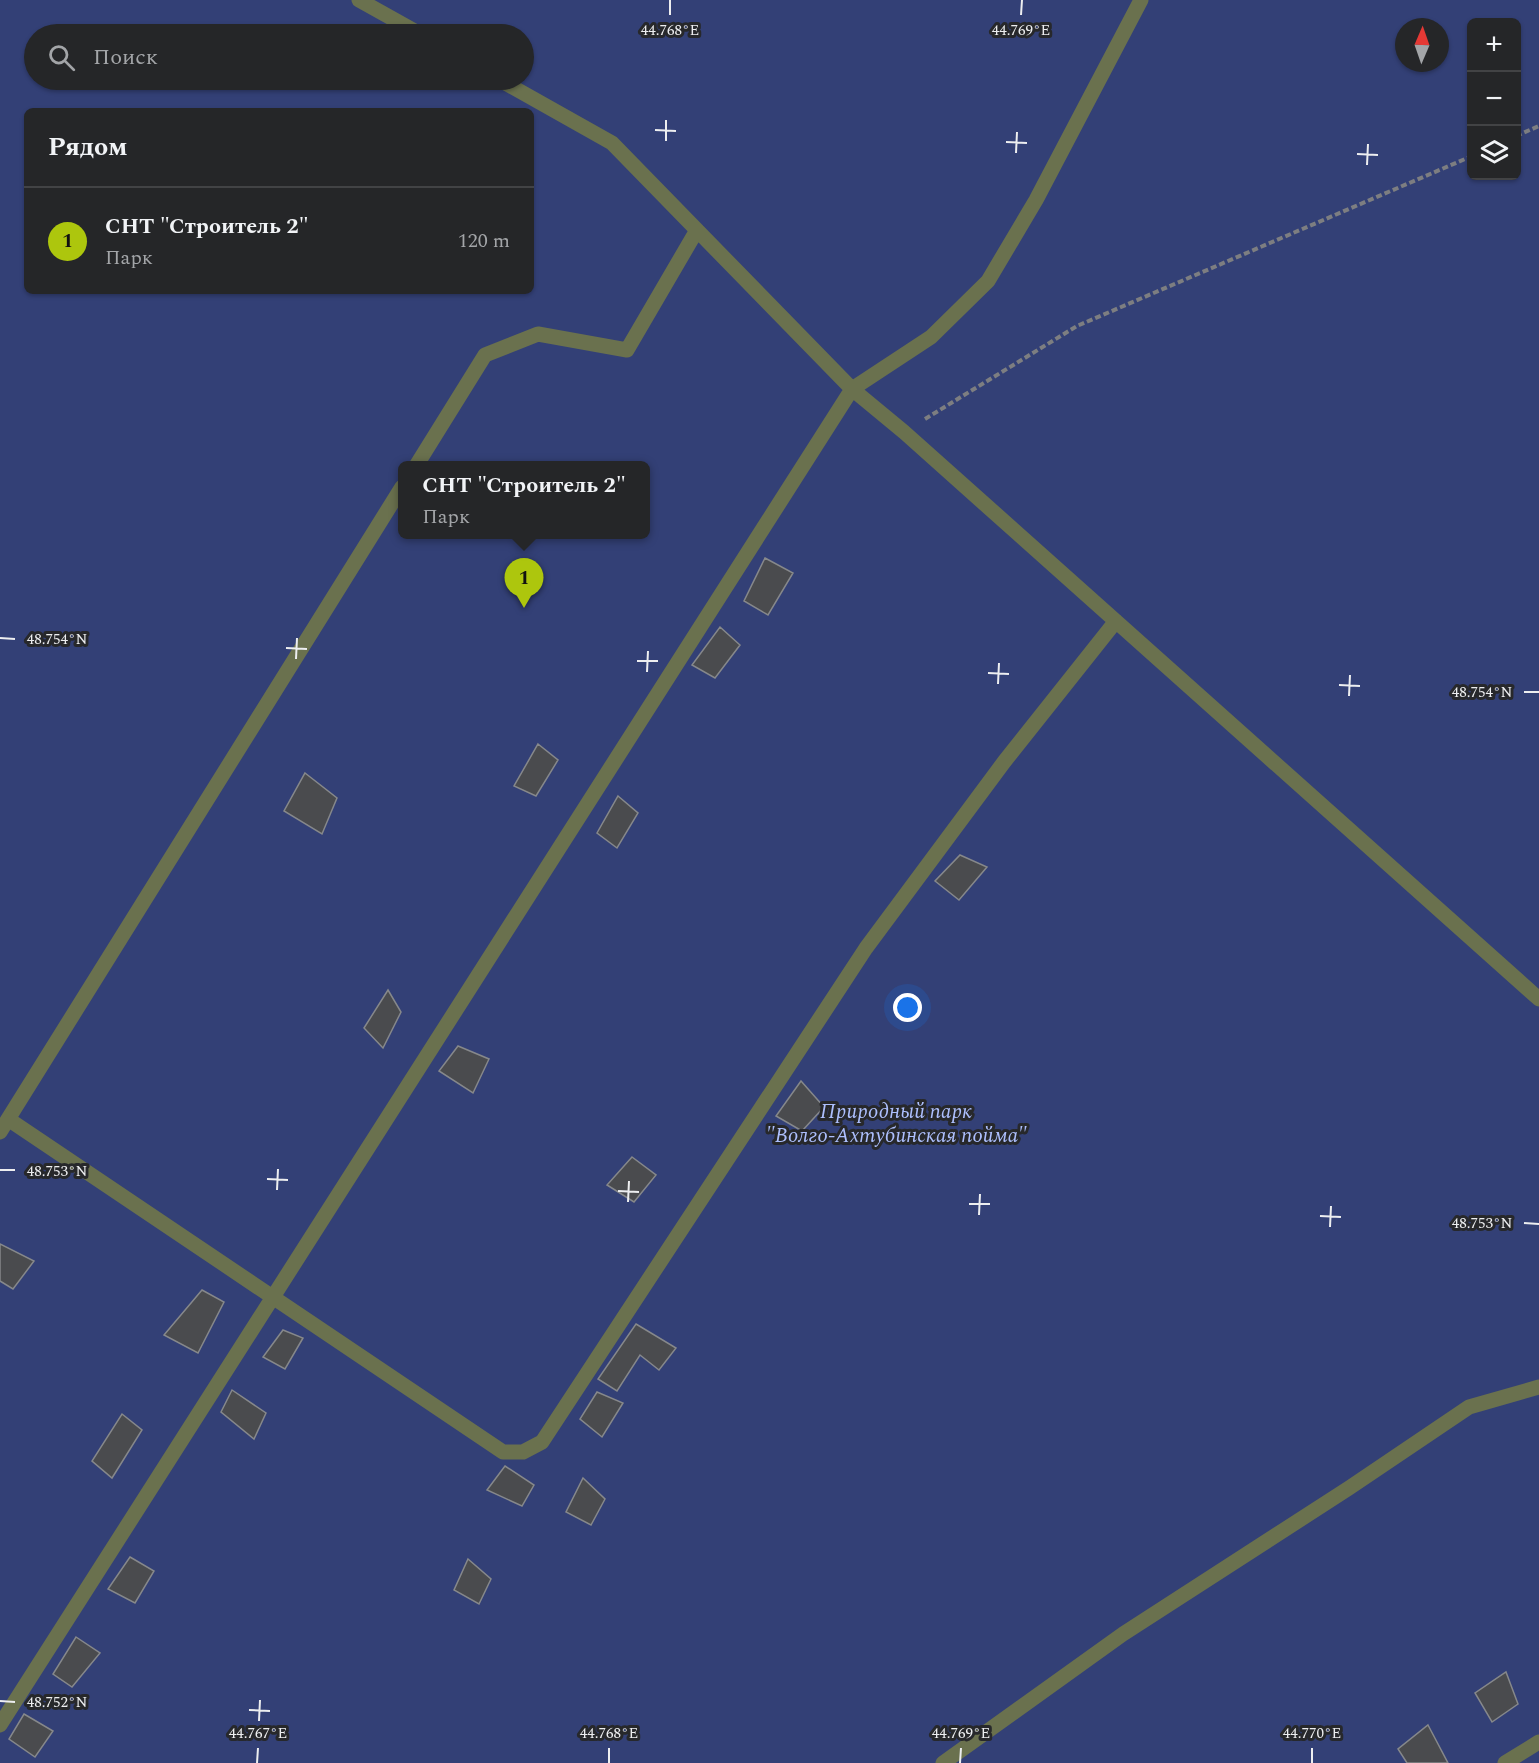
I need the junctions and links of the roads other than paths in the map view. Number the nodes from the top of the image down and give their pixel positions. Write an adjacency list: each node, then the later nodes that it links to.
1 (359, 0): 3 (street)
2 (1141, 0): 6 (street)
3 (402, 24)
4 (518, 90): 5 (street)
5 (697, 230): 6 (street); 7 (street)
6 (852, 389): 9 (street); 13 (street)
7 (419, 461)
8 (398, 493): 11 (street)
9 (1116, 621): 10 (street); 13 (street)
10 (1539, 999)
11 (8, 1119): 12 (street); 13 (street)
12 (0, 1132)
13 (273, 1296): 15 (street)
14 (1539, 1387): 17 (street)
15 (0, 1725)
16 (1539, 1742): 18 (street)
17 (943, 1763)
18 (1505, 1763)

